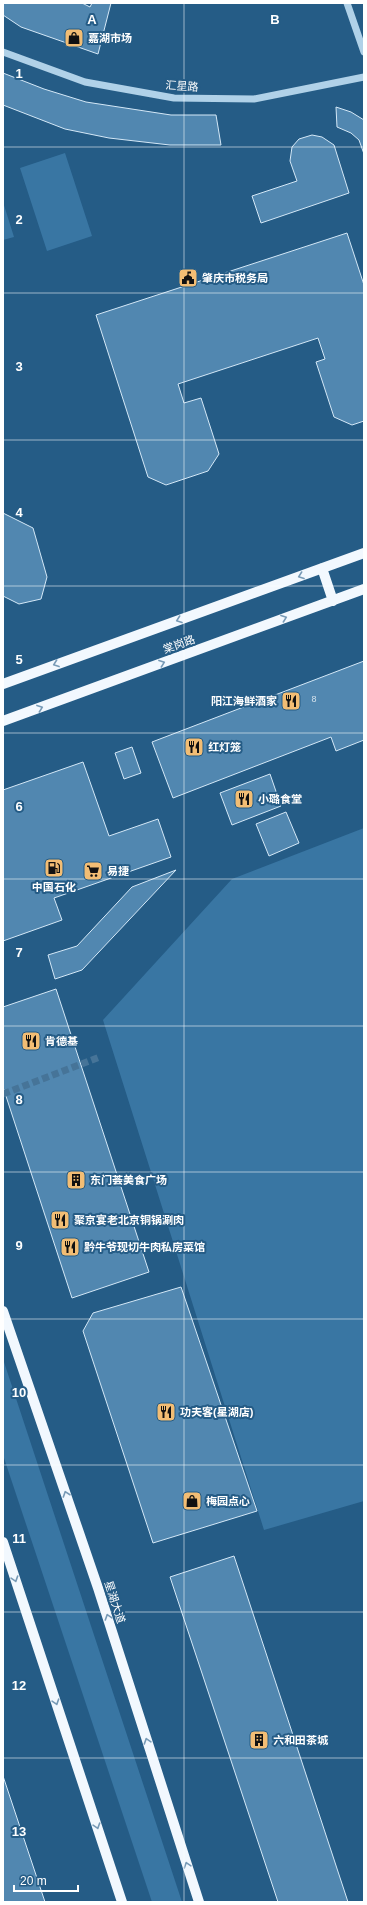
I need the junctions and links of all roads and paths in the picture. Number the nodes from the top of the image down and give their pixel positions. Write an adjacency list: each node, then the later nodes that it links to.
1 (347, 3): 3 (street)
2 (3, 52): 4 (street, 汇星路)
3 (364, 52)
4 (364, 77)
5 (364, 553): 6 (main road, 棠岗路)
6 (322, 568): 8 (main road); 9 (main road, 棠岗路, one-way to 9)
7 (364, 589): 8 (main road, 棠岗路)
8 (333, 600): 10 (main road, 棠岗路, one-way to 8)
9 (3, 684)
10 (3, 721)
11 (3, 1311): 14 (main road, 星湖大道, one-way to 11)
12 (3, 1542): 13 (main road, one-way to 13)
13 (122, 1902)
14 (199, 1902)

